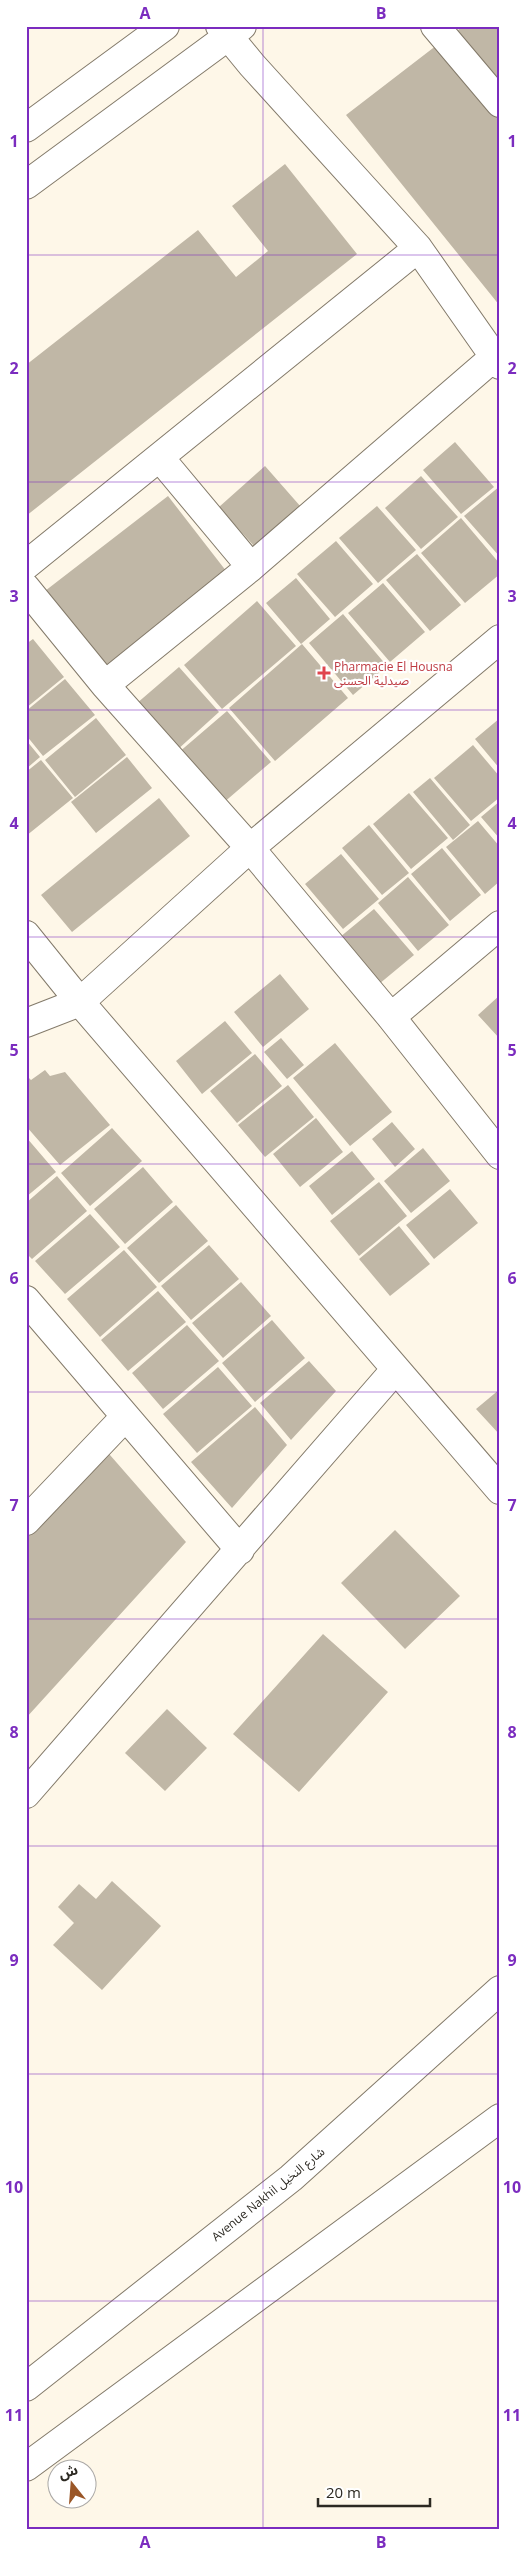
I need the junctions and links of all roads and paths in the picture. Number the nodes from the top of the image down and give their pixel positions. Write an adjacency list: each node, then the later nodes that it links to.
1 (435, 26): 4 (street)
2 (156, 29): 5 (street)
3 (230, 30): 6 (street); 7 (street)
4 (500, 103)
5 (26, 128)
6 (26, 186)
7 (418, 248): 8 (street); 9 (street)
8 (498, 358): 11 (street)
9 (160, 458): 10 (street); 11 (street)
10 (26, 564)
11 (251, 568): 14 (street)
12 (26, 588): 14 (street)
13 (500, 639): 15 (street)
14 (105, 685): 15 (street)
15 (250, 848): 18 (street); 19 (street)
16 (500, 925): 19 (street)
17 (26, 935): 18 (street)
18 (80, 1002): 20 (street); 23 (street)
19 (391, 1017): 21 (street)
20 (26, 1023)
21 (500, 1155)
22 (26, 1300): 24 (street)
23 (395, 1370): 25 (street); 27 (street)
24 (126, 1417): 26 (street); 27 (street)
25 (500, 1490)
26 (26, 1521)
27 (240, 1550): 28 (street)
28 (26, 1794)
29 (500, 1990): 31 (street, Avenue Nakhil شارع النخيل)
30 (500, 2118): 32 (street)
31 (26, 2387)
32 (26, 2467)

